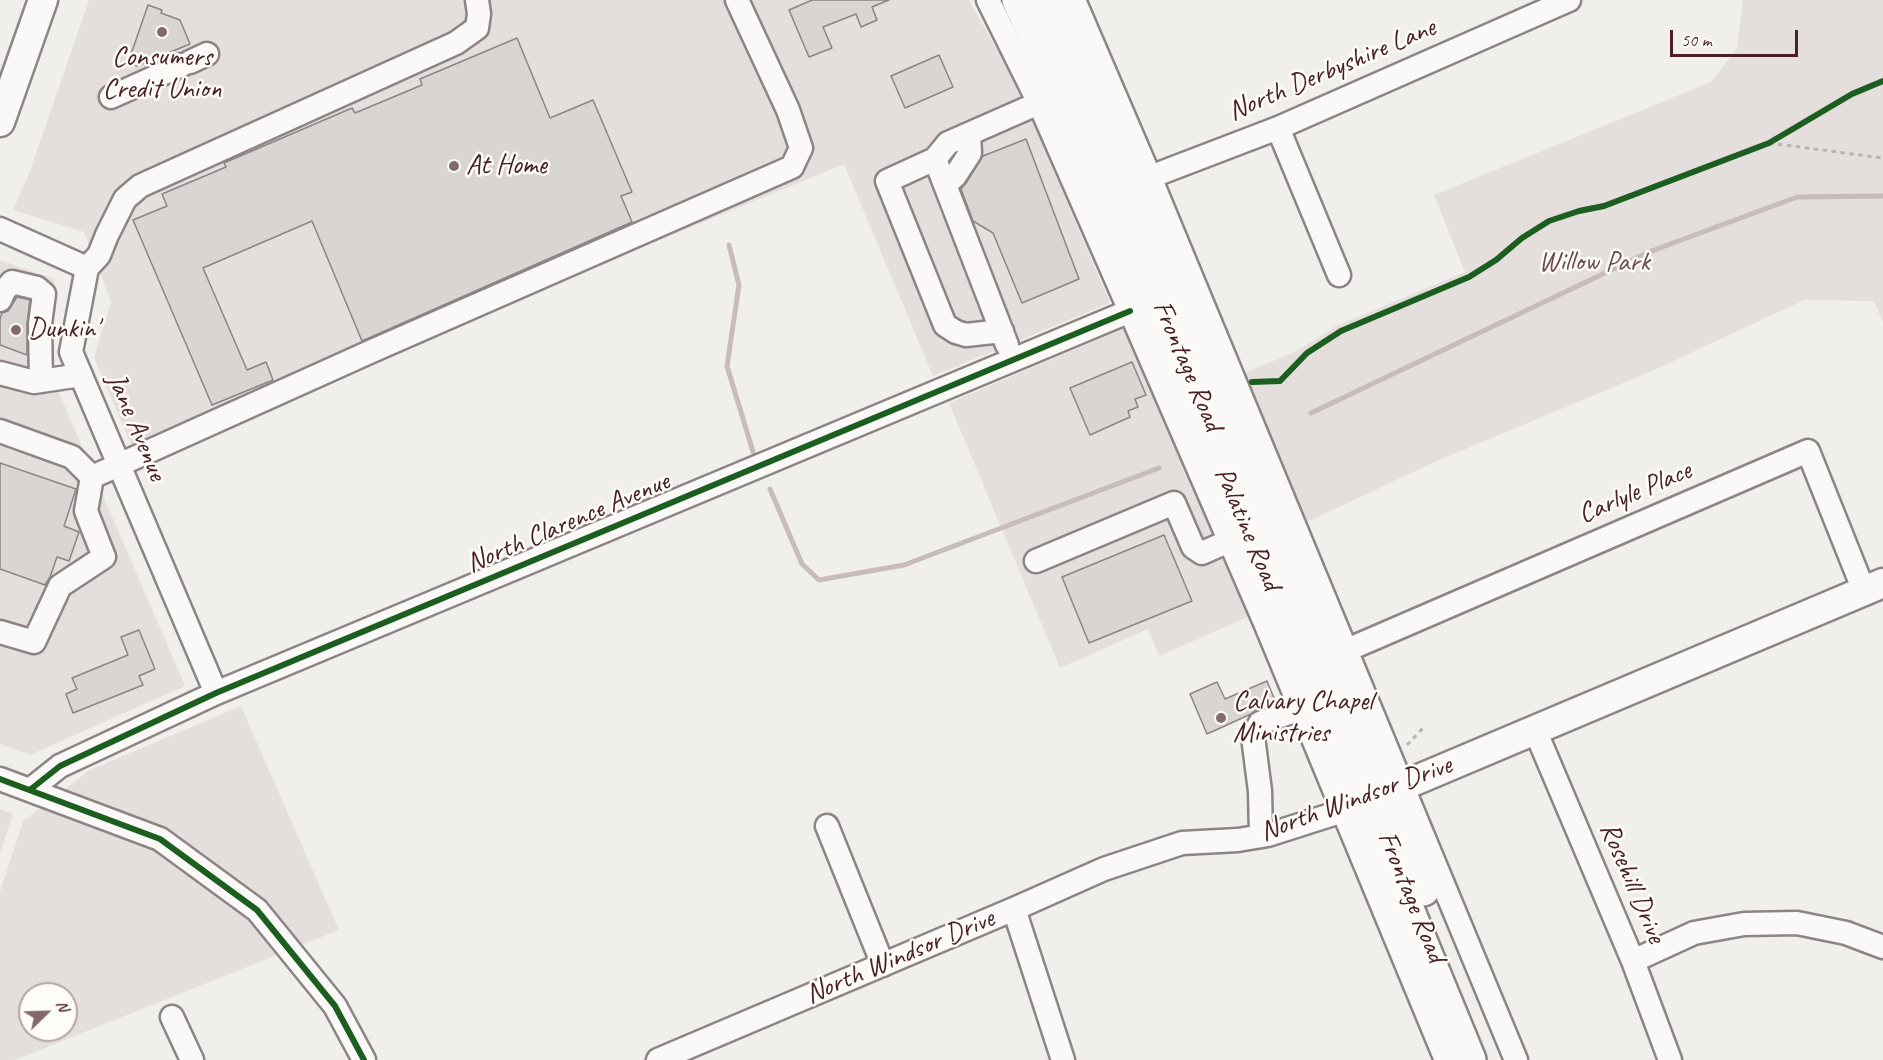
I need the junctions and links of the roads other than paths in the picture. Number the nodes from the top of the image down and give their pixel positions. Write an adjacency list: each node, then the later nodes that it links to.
1 (43, 0): 12 (main road)
2 (477, 0): 19 (street)
3 (737, 0): 29 (street)
4 (988, 0): 11 (street, Frontage Road)
5 (1019, 0): 41 (highway, Palatine Road)
6 (1049, 0): 41 (highway, Palatine Road)
7 (1074, 0): 16 (street, Frontage Road)
8 (1569, 0): 13 (street, North Derbyshire Lane)
9 (193, 60): 10 (street)
10 (111, 97)
11 (1039, 103): 14 (street); 22 (street, Frontage Road)
12 (0, 122)
13 (1278, 128): 16 (street, North Derbyshire Lane); 20 (street)
14 (969, 134): 15 (street); 17 (street)
15 (935, 159): 17 (street); 23 (street)
16 (1150, 177): 35 (street, Frontage Road)
17 (945, 185): 23 (street)
18 (0, 229): 19 (street)
19 (87, 267): 26 (street, Jane Avenue)
20 (1339, 275)
21 (0, 300): 27 (street)
22 (1131, 311): 24 (street, North Clarence Avenue); 31 (street, Frontage Road)
23 (1002, 331): 24 (street)
24 (1013, 360): 36 (street, North Clarence Avenue)
25 (0, 373): 27 (street)
26 (81, 375): 27 (street); 29 (street, Jane Avenue)
27 (40, 381)
28 (0, 431): 30 (street)
29 (118, 464): 30 (street); 36 (street, Jane Avenue)
30 (92, 477): 34 (street)
31 (1229, 541): 32 (street); 37 (street, Frontage Road)
32 (1036, 561)
33 (1874, 587): 35 (street, Carlyle Place); 38 (main road, North Windsor Drive)
34 (0, 632)
35 (1347, 650): 41 (street, Frontage Road)
36 (216, 693): 40 (street, North Clarence Avenue)
37 (1300, 709): 41 (street, Frontage Road); 43 (street)
38 (1535, 730): 41 (main road, North Windsor Drive); 46 (street, Rosehill Drive)
39 (0, 779): 40 (street)
40 (31, 789): 50 (street)
41 (1373, 798): 43 (street, North Windsor Drive); 53 (street, Frontage Road); 54 (highway, Palatine Road); 55 (highway, Palatine Road); 56 (street, Frontage Road)
42 (827, 826): 47 (street)
43 (1261, 836): 44 (street, North Windsor Drive)
44 (1014, 909): 47 (street, North Windsor Drive); 52 (street)
45 (1883, 947): 46 (street)
46 (1633, 961): 57 (street, Rosehill Drive)
47 (883, 965): 51 (street, North Windsor Drive)
48 (172, 1017): 49 (street)
49 (192, 1060)
50 (364, 1060)
51 (658, 1060)
52 (1063, 1060)
53 (1446, 1060)
54 (1469, 1060)
55 (1493, 1060)
56 (1516, 1060)
57 (1670, 1060)

